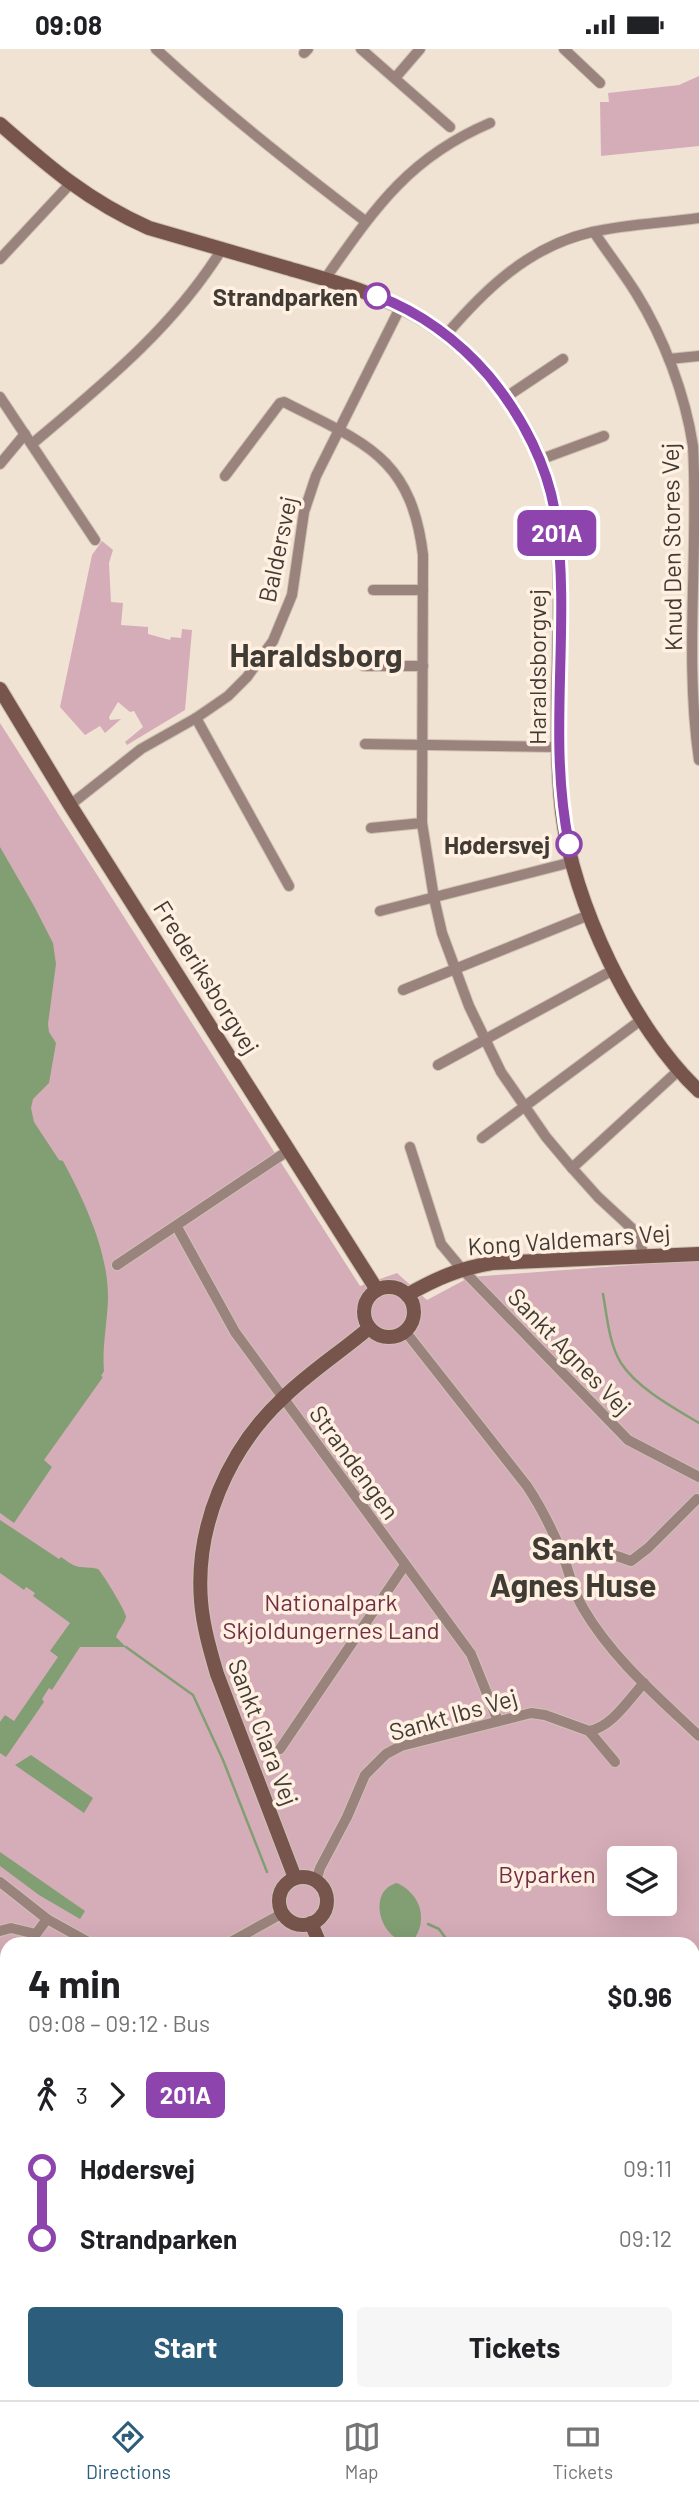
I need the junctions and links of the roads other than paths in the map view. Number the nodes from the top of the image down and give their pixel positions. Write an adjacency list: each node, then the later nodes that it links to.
1 (156, 49): 12 (street)
2 (360, 49): 5 (street)
3 (421, 49): 5 (street)
4 (564, 49): 6 (street)
5 (395, 78): 9 (street)
6 (600, 83)
7 (490, 123): 12 (street)
8 (0, 124): 10 (street, Haraldsborgvej)
9 (450, 127)
10 (70, 184): 14 (street, Haraldsborgvej); 15 (street)
11 (699, 218): 13 (street)
12 (365, 221): 16 (street)
13 (594, 232): 18 (street); 21 (street, Knud Den Stores Vej)
14 (222, 249): 16 (street, Haraldsborgvej); 26 (street)
15 (0, 259)
16 (325, 279): 17 (street, Haraldsborgvej)
17 (401, 306): 18 (street, Haraldsborgvej); 24 (street, Baldersvej)
18 (446, 335): 23 (street, Haraldsborgvej)
19 (699, 356): 21 (street)
20 (563, 359): 23 (street)
21 (669, 359): 30 (street, Knud Den Stores Vej)
22 (0, 397): 26 (street)
23 (506, 397): 27 (street, Haraldsborgvej)
24 (338, 430): 29 (street); 33 (street); 37 (street, Baldersvej)
25 (604, 436): 27 (street)
26 (28, 439): 28 (street); 31 (street)
27 (539, 460): 40 (street, Haraldsborgvej)
28 (0, 464)
29 (225, 476)
30 (697, 492): 41 (street, Knud Den Stores Vej)
31 (95, 540)
32 (373, 590): 33 (street)
33 (423, 590): 35 (street)
34 (363, 666): 35 (street)
35 (423, 666): 39 (street)
36 (0, 689): 42 (street, Frederiksborgvej)
37 (197, 718): 42 (street, Baldersvej); 46 (street)
38 (365, 744): 39 (street)
39 (422, 745): 40 (street); 43 (street)
40 (558, 747): 45 (street, Haraldsborgvej)
41 (699, 760)
42 (70, 804): 61 (street, Frederiksborgvej)
43 (422, 823): 44 (street); 47 (street)
44 (372, 828)
45 (572, 862): 47 (street); 49 (street, Haraldsborgvej)
46 (289, 886)
47 (434, 898): 48 (street); 51 (street)
48 (380, 911)
49 (589, 915): 50 (street, Haraldsborgvej); 51 (street)
50 (615, 969): 53 (street, Haraldsborgvej); 54 (street)
51 (455, 970): 52 (street); 54 (street)
52 (403, 991)
53 (641, 1020): 56 (street, Haraldsborgvej); 58 (street)
54 (484, 1040): 55 (street); 58 (street)
55 (438, 1065)
56 (678, 1071): 57 (street, Haraldsborgvej); 62 (street)
57 (699, 1091)
58 (524, 1107): 59 (street); 62 (street)
59 (482, 1137)
60 (410, 1147): 67 (street, Sankt Agnes Vej)
61 (289, 1150): 63 (street); 68 (street, Frederiksborgvej)
62 (572, 1168): 65 (street)
63 (177, 1227): 66 (street); 72 (street, Strandengen)
64 (699, 1254): 65 (street, Kong Valdemars Vej)
65 (643, 1255): 67 (street, Kong Valdemars Vej)
66 (117, 1265)
67 (461, 1268): 69 (street, Kong Valdemars Vej); 73 (street, Sankt Agnes Vej)
68 (377, 1290): 69 (street); 70 (street)
69 (407, 1295): 71 (street)
70 (369, 1328): 71 (street); 72 (street, Sankt Clara Vej)
71 (405, 1331): 75 (street)
72 (282, 1398): 76 (street, Strandengen); 83 (street, Sankt Clara Vej)
73 (699, 1477)
74 (696, 1499): 75 (street)
75 (562, 1553): 77 (street)
76 (405, 1565): 78 (street, Strandengen); 81 (street)
77 (644, 1683): 79 (street); 80 (street)
78 (498, 1721): 80 (street, Sankt Ibs Vej); 84 (street, Sankt Ibs Vej)
79 (697, 1730)
80 (590, 1731): 82 (street)
81 (280, 1749)
82 (615, 1762)
83 (295, 1878): 84 (street); 86 (street)
84 (316, 1881): 88 (street)
85 (0, 1882): 87 (street)
86 (283, 1913): 88 (street); 91 (street)
87 (47, 1919): 89 (street); 90 (street)
88 (311, 1923): 92 (street)
89 (0, 1931)
90 (79, 1937)
91 (240, 1937)
92 (317, 1937)

